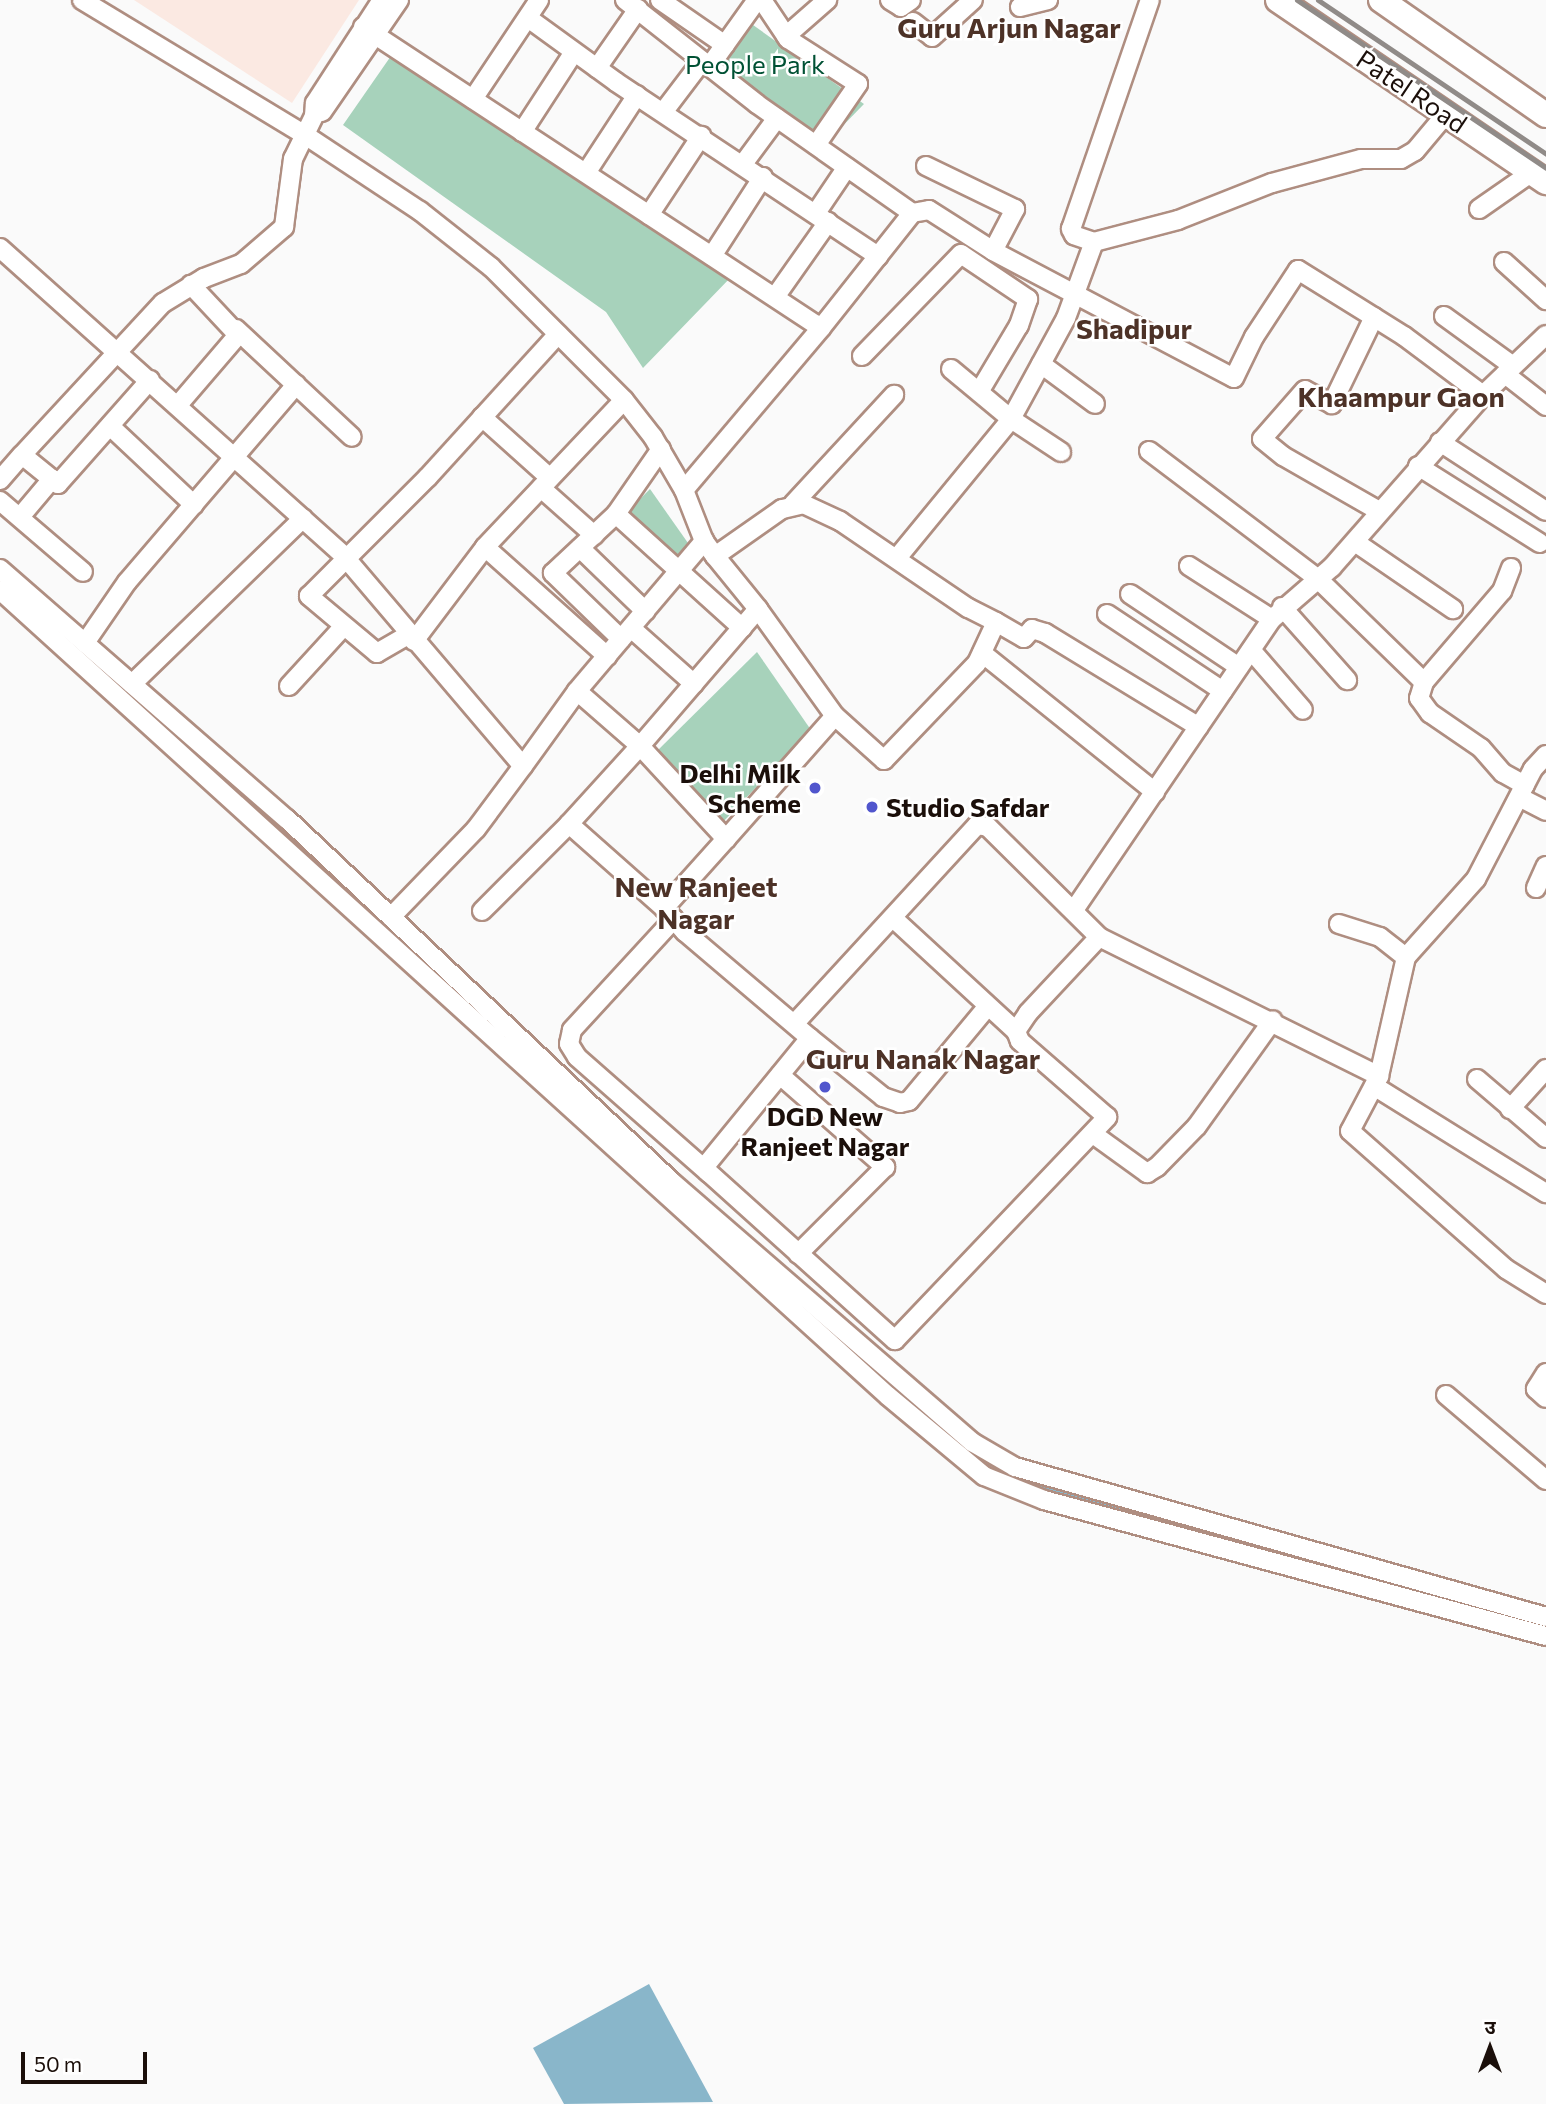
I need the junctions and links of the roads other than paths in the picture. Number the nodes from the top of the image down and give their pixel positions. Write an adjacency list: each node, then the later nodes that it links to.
1 (82, 0): 32 (street)
2 (382, 0): 19 (street)
3 (399, 0): 19 (street)
4 (540, 0): 17 (street)
5 (660, 0): 21 (street)
6 (759, 0): 20 (street); 21 (street)
7 (827, 0): 20 (street)
8 (890, 0): 9 (street)
9 (911, 0)
10 (972, 0): 18 (street)
11 (1048, 0): 16 (street)
12 (1278, 0): 28 (main road, Patel Road)
13 (1381, 0): 29 (main road)
14 (1147, 1): 45 (street)
15 (640, 5): 23 (street); 24 (street)
16 (1020, 7)
17 (528, 18): 22 (street); 26 (street)
18 (913, 22)
19 (369, 31): 26 (street); 32 (street)
20 (786, 36): 34 (street)
21 (725, 45): 23 (street)
22 (574, 51): 24 (street); 31 (street)
23 (706, 64): 27 (street); 30 (street)
24 (597, 68): 25 (street)
25 (636, 95): 27 (street); 38 (street)
26 (473, 99): 31 (street)
27 (664, 111): 33 (street)
28 (1446, 114): 40 (main road, Patel Road); 45 (street)
29 (1546, 115)
30 (777, 118): 34 (street); 35 (street)
31 (523, 132): 38 (street)
32 (302, 134): 51 (street); 59 (street)
33 (701, 136): 35 (street); 43 (street)
34 (816, 145): 37 (street)
35 (743, 164): 39 (street)
36 (926, 166): 47 (street)
37 (847, 167): 42 (street); 44 (street)
38 (586, 173): 43 (street)
39 (763, 177): 44 (street); 48 (street)
40 (1539, 177): 41 (street)
41 (1479, 209)
42 (912, 213): 47 (street); 49 (street)
43 (649, 215): 48 (street)
44 (822, 218): 49 (street); 53 (street)
45 (1094, 242): 52 (street)
46 (0, 248): 61 (street)
47 (993, 251): 52 (street)
48 (712, 256): 53 (street)
49 (878, 256): 57 (street)
50 (1504, 262): 54 (street)
51 (191, 285): 58 (street); 61 (street)
52 (1077, 292): 56 (street); 63 (street)
53 (775, 297): 57 (street)
54 (1546, 300)
55 (1444, 316): 65 (street)
56 (1374, 317): 70 (street); 93 (street)
57 (821, 328): 89 (street)
58 (236, 329): 67 (street); 73 (street)
59 (558, 334): 71 (street); 75 (street)
60 (1546, 335): 65 (street)
61 (116, 350): 66 (street); 83 (street)
62 (862, 356): 68 (street)
63 (1041, 364): 72 (street); 76 (street)
64 (951, 369): 68 (street)
65 (1509, 370): 70 (street); 74 (street)
66 (149, 380): 73 (street); 77 (street)
67 (296, 385): 78 (street); 84 (street)
68 (979, 392): 76 (street)
69 (894, 395): 91 (street)
70 (1483, 395): 79 (street)
71 (624, 400): 80 (street); 88 (street)
72 (1095, 404)
73 (178, 405): 84 (street)
74 (1546, 406)
75 (482, 417): 88 (street); 105 (street)
76 (1012, 419): 81 (street); 104 (street)
77 (110, 426): 86 (street); 92 (street)
78 (352, 437)
79 (1440, 442): 85 (street); 94 (street)
80 (661, 449): 89 (street); 95 (street)
81 (1061, 452)
82 (1149, 452): 111 (street)
83 (22, 454): 86 (street); 87 (street)
84 (236, 457): 92 (street); 97 (street)
85 (1418, 466): 93 (street); 100 (street)
86 (52, 479): 96 (street)
87 (0, 480)
88 (545, 483): 98 (street); 101 (street)
89 (684, 490): 103 (street)
90 (0, 501): 96 (street)
91 (793, 504): 103 (street); 104 (street)
92 (194, 505): 124 (street)
93 (1379, 511): 99 (street)
94 (1546, 511)
95 (616, 514): 98 (street); 110 (street)
96 (20, 517): 109 (street)
97 (303, 518): 105 (street); 131 (street)
98 (594, 535): 102 (street)
99 (1355, 542): 111 (street); 114 (street)
100 (1540, 543)
101 (485, 547): 123 (street); 127 (street)
102 (580, 548): 116 (street); 122 (street)
103 (710, 549): 110 (street); 115 (street)
104 (897, 558): 119 (street)
105 (347, 559): 120 (street); 123 (street)
106 (1189, 566): 117 (street)
107 (1511, 568): 130 (street)
108 (0, 569): 124 (street)
109 (83, 572)
110 (678, 572): 116 (street); 121 (street)
111 (1318, 579): 117 (street); 130 (street)
112 (0, 590): 178 (street)
113 (1130, 594): 128 (street)
114 (1453, 609)
115 (758, 610): 121 (street); 137 (street)
116 (645, 611): 122 (street)
117 (1277, 613): 125 (street); 129 (street)
118 (1107, 614): 135 (street)
119 (996, 622): 126 (street); 138 (street)
120 (344, 626): 123 (street); 133 (street)
121 (742, 628): 132 (street)
122 (626, 633): 127 (street); 132 (street)
123 (411, 638): 141 (street)
124 (85, 643): 131 (street)
125 (1251, 650): 128 (street); 136 (street)
126 (982, 653): 137 (street); 143 (street)
127 (607, 656): 134 (street)
128 (1239, 667): 135 (street)
129 (1347, 680)
130 (1424, 682): 142 (street)
131 (132, 684): 152 (street)
132 (694, 684): 139 (street)
133 (289, 686)
134 (577, 691): 139 (street); 141 (street)
135 (1223, 691): 138 (street)
136 (1303, 710)
137 (835, 716): 146 (street)
138 (1199, 727): 143 (street)
139 (640, 746): 145 (street); 146 (street)
140 (1546, 755): 142 (street)
141 (523, 766): 152 (street)
142 (1522, 791): 144 (street); 156 (street)
143 (1156, 792): 149 (street)
144 (1546, 811)
145 (569, 824): 150 (street); 151 (street)
146 (726, 839): 151 (street)
147 (1546, 866): 148 (street)
148 (1536, 888)
149 (1074, 910): 153 (street); 155 (street)
150 (482, 911)
151 (669, 914): 159 (street); 169 (street)
152 (391, 917): 177 (street)
153 (893, 918): 157 (street); 159 (street)
154 (1339, 923): 156 (street)
155 (1100, 937): 158 (street); 160 (street)
156 (1406, 957): 165 (street)
157 (987, 1007): 160 (street); 161 (street)
158 (1273, 1020): 165 (street); 167 (street)
159 (795, 1023): 161 (street)
160 (1016, 1031): 167 (street)
161 (810, 1038): 162 (street)
162 (780, 1075): 169 (street); 171 (street)
163 (1544, 1076): 166 (street)
164 (1477, 1079): 166 (street)
165 (1377, 1081): 170 (street); 172 (street)
166 (1510, 1109): 168 (street)
167 (1093, 1134): 171 (street)
168 (1546, 1138)
169 (709, 1173): 171 (street)
170 (1546, 1193)
171 (798, 1254)
172 (1546, 1294)
173 (1546, 1373): 175 (street)
174 (1446, 1395): 176 (street)
175 (1546, 1398)
176 (1546, 1480)
177 (1546, 1617)
178 (1546, 1636)

